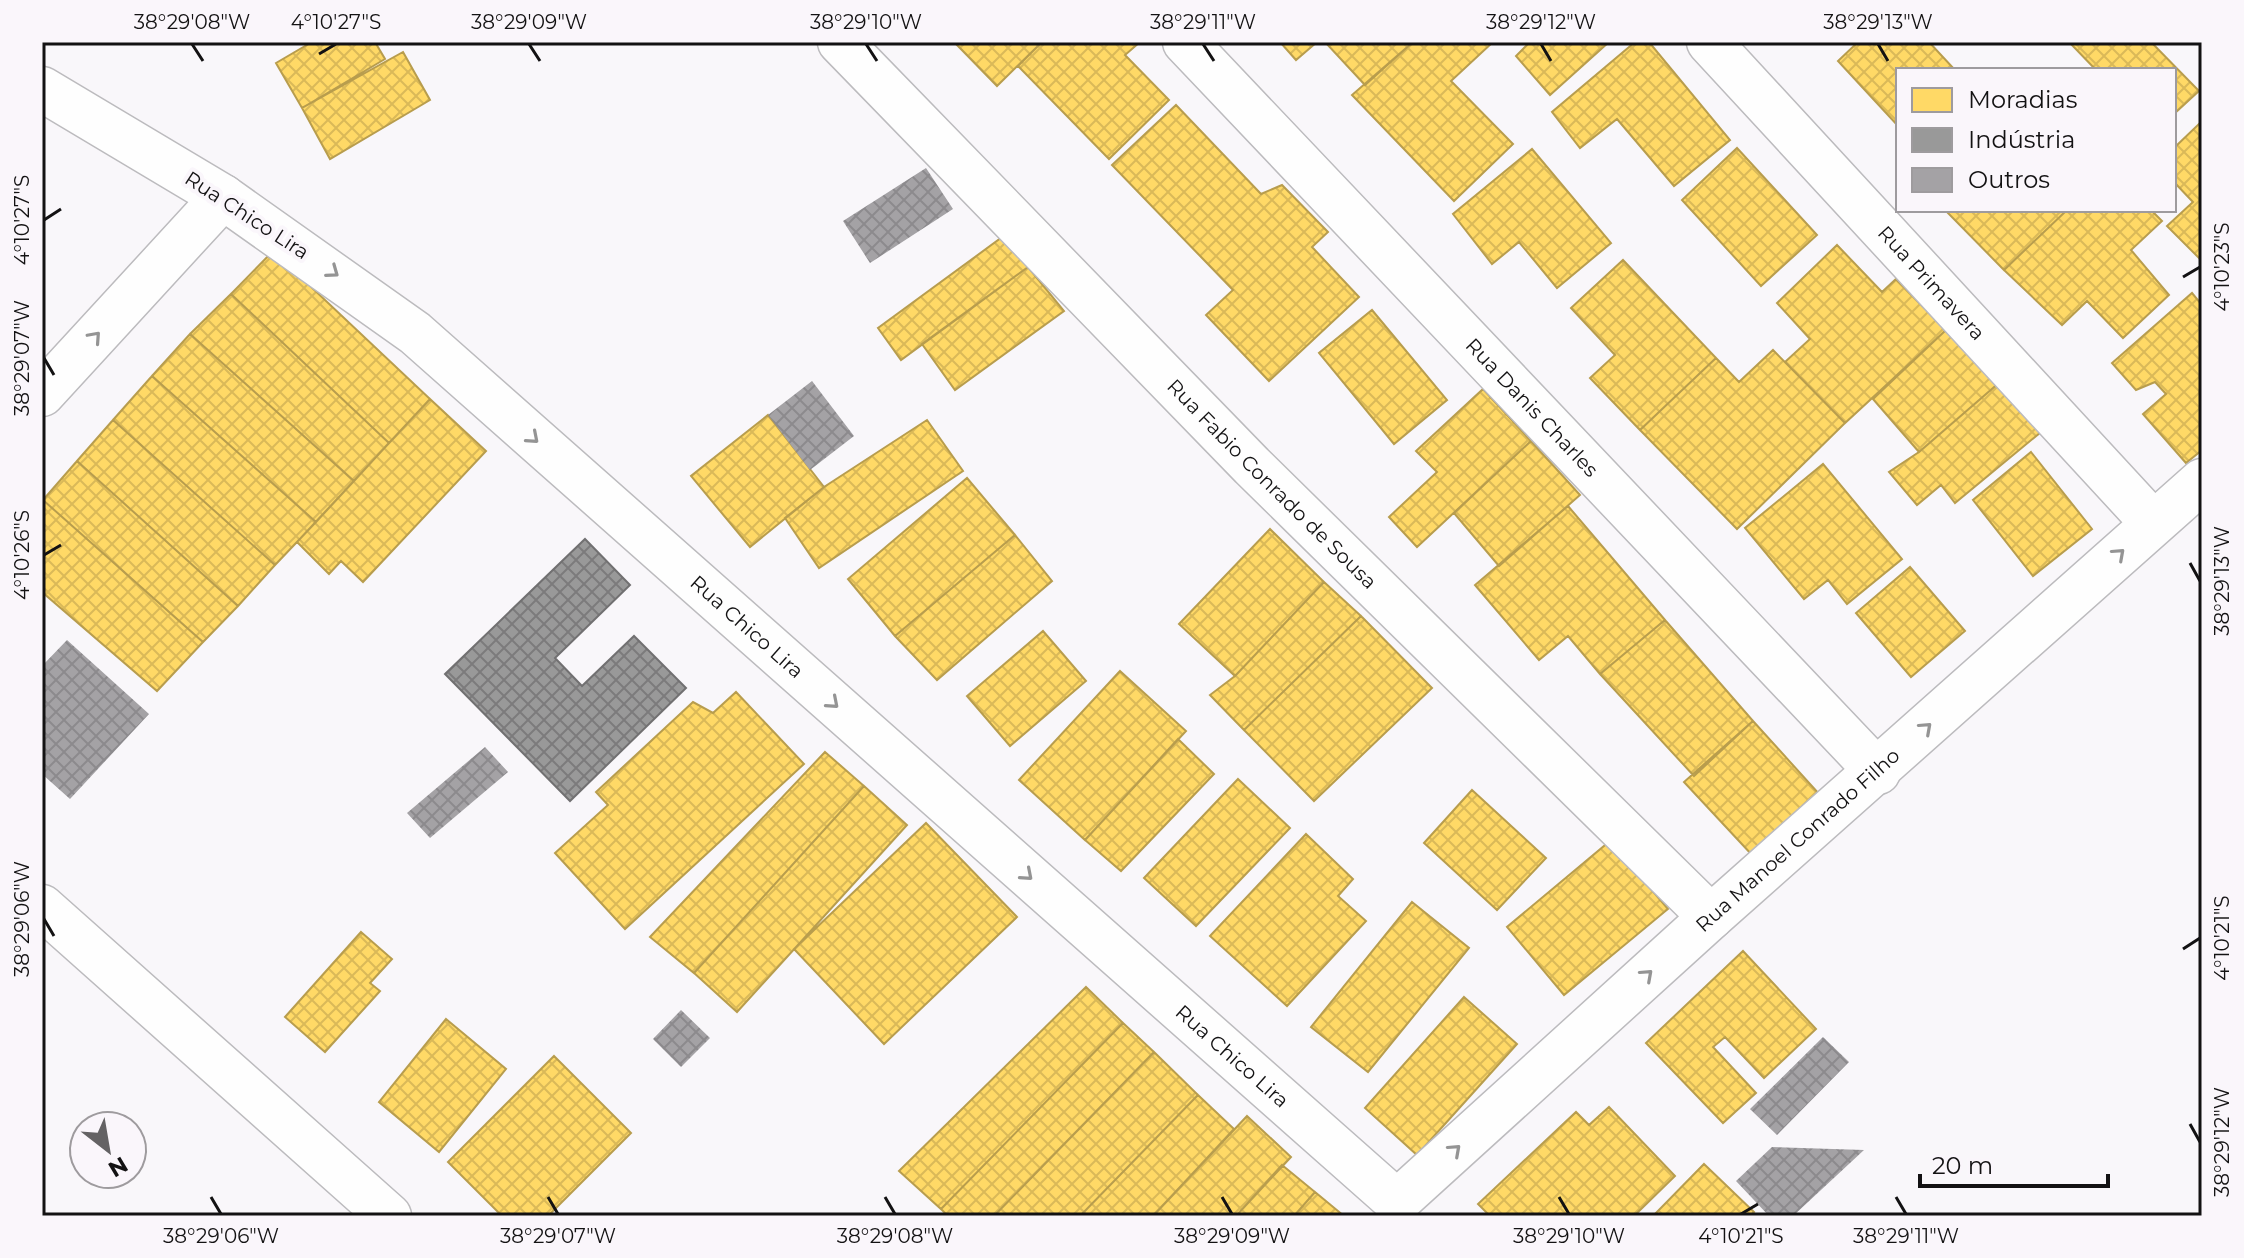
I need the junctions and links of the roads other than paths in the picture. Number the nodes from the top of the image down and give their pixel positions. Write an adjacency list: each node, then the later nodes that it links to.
1 (840, 42): 11 (street, Rua Fabio Conrado de Sousa)
2 (1185, 42): 9 (street, Rua Danis Charles)
3 (1709, 42): 8 (street, Rua Primavera)
4 (42, 89): 5 (street, Rua Chico Lira)
5 (223, 197): 6 (street, one-way to 5); 12 (street, Rua Chico Lira, one-way to 12)
6 (42, 394)
7 (2202, 481): 8 (street, Rua Manoel Conrado Filho)
8 (2153, 523): 9 (street, Rua Manoel Conrado Filho, one-way to 8)
9 (1878, 772): 11 (street, Rua Manoel Conrado Filho)
10 (42, 907): 13 (street)
11 (1711, 917): 12 (street, Rua Manoel Conrado Filho, one-way to 11)
12 (1404, 1209)
13 (389, 1216)

